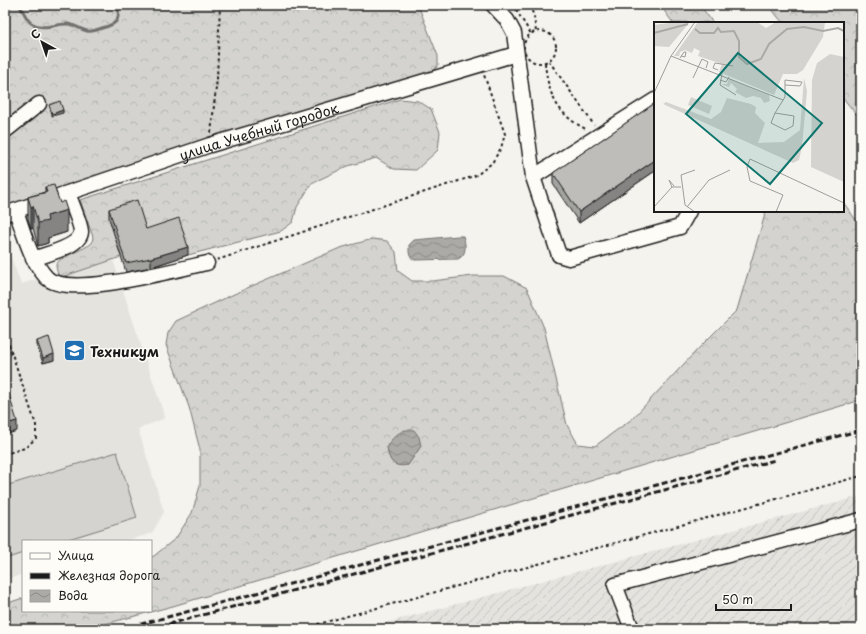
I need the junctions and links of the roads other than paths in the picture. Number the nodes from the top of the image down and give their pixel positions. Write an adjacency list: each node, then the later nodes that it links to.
1 (493, 5): 2 (lane)
2 (516, 54): 6 (lane); 7 (lane, улица Учебный городок)
3 (654, 101): 6 (lane)
4 (39, 104): 5 (lane)
5 (5, 131)
6 (533, 177): 8 (lane)
7 (68, 193): 9 (lane, улица Учебный городок); 10 (lane)
8 (688, 212)
9 (10, 213): 10 (lane)
10 (34, 259): 11 (lane)
11 (206, 263)
12 (861, 520): 13 (lane)
13 (632, 629)

